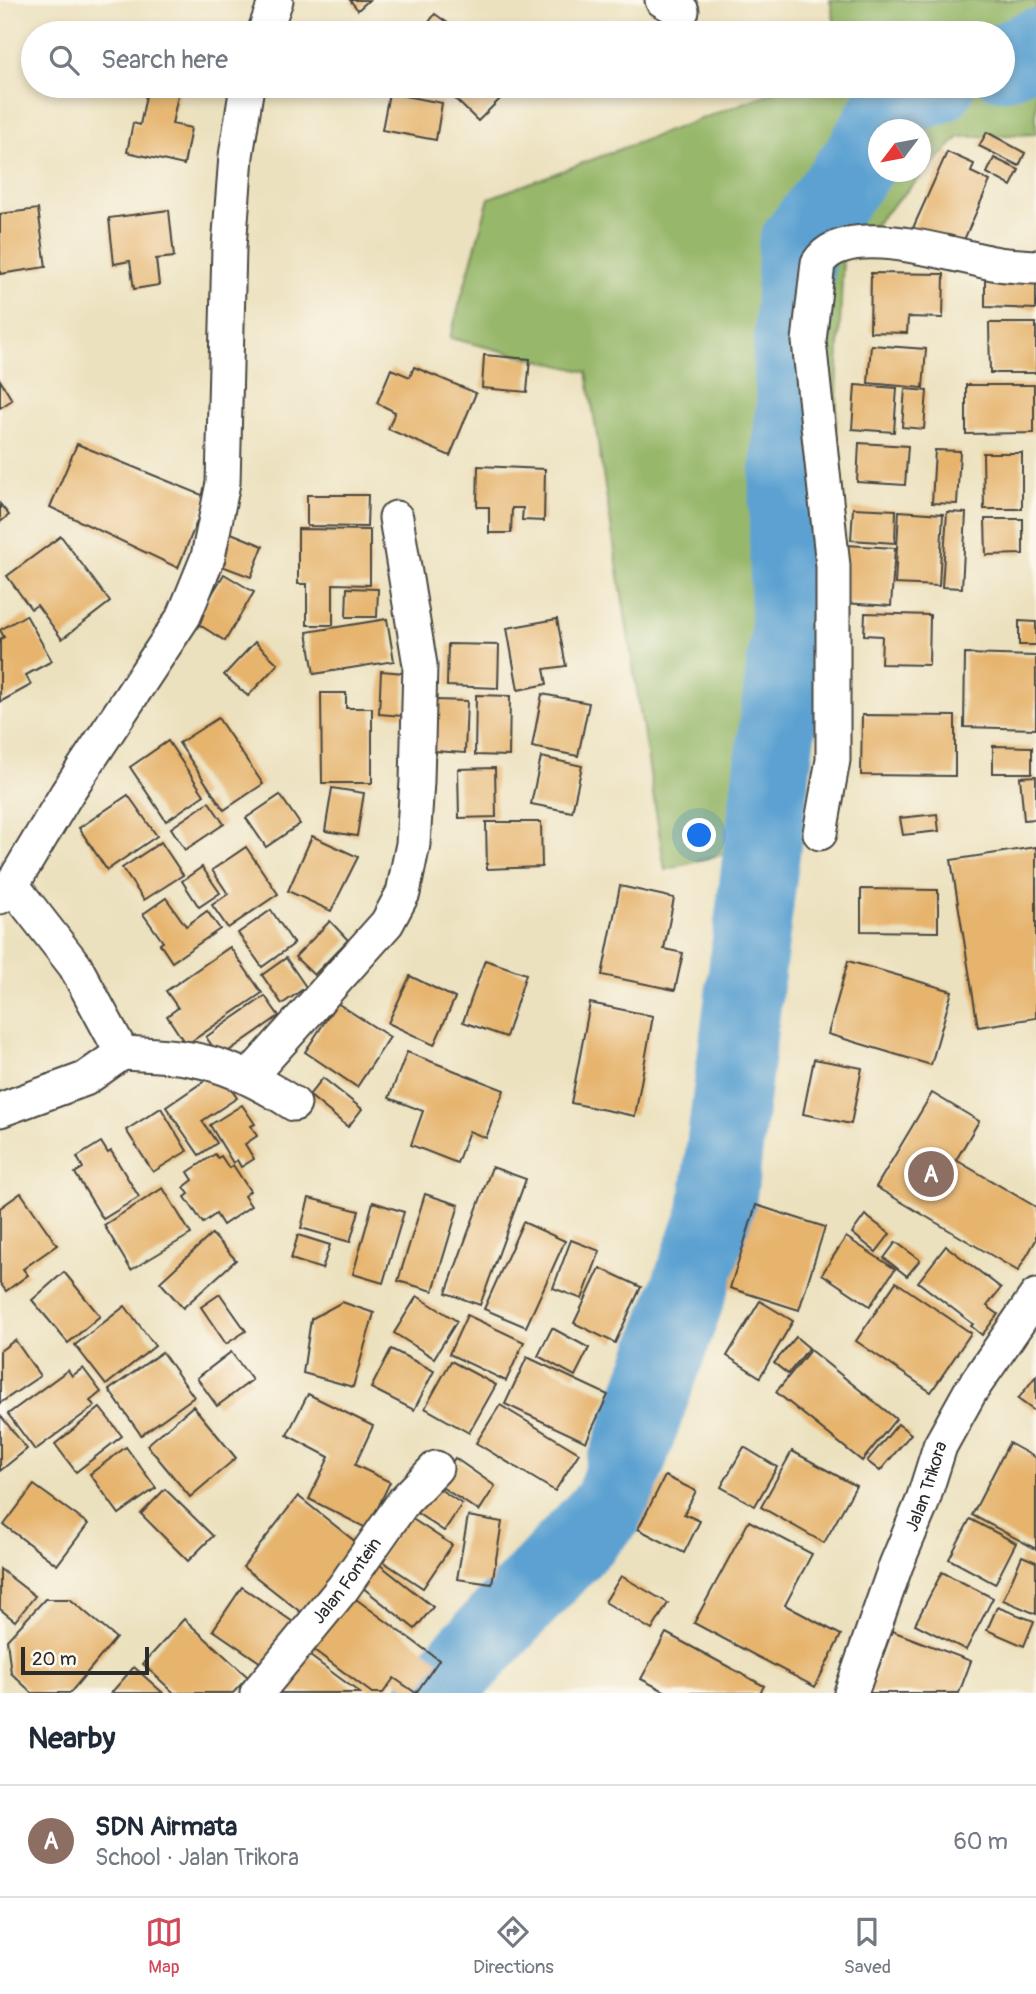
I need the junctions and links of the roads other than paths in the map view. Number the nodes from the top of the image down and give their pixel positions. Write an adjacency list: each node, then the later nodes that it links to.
1 (276, 0): 2 (street)
2 (268, 21)
3 (245, 98): 7 (street)
4 (1036, 267): 6 (street)
5 (396, 518): 9 (street)
6 (820, 833)
7 (6, 891): 8 (street)
8 (122, 1053): 9 (street); 11 (street)
9 (250, 1076): 10 (street)
10 (294, 1104)
11 (0, 1110)
12 (1036, 1296): 15 (street, Jalan Trikora)
13 (436, 1468): 14 (street, Jalan Fontein)
14 (257, 1693)
15 (851, 1693)

